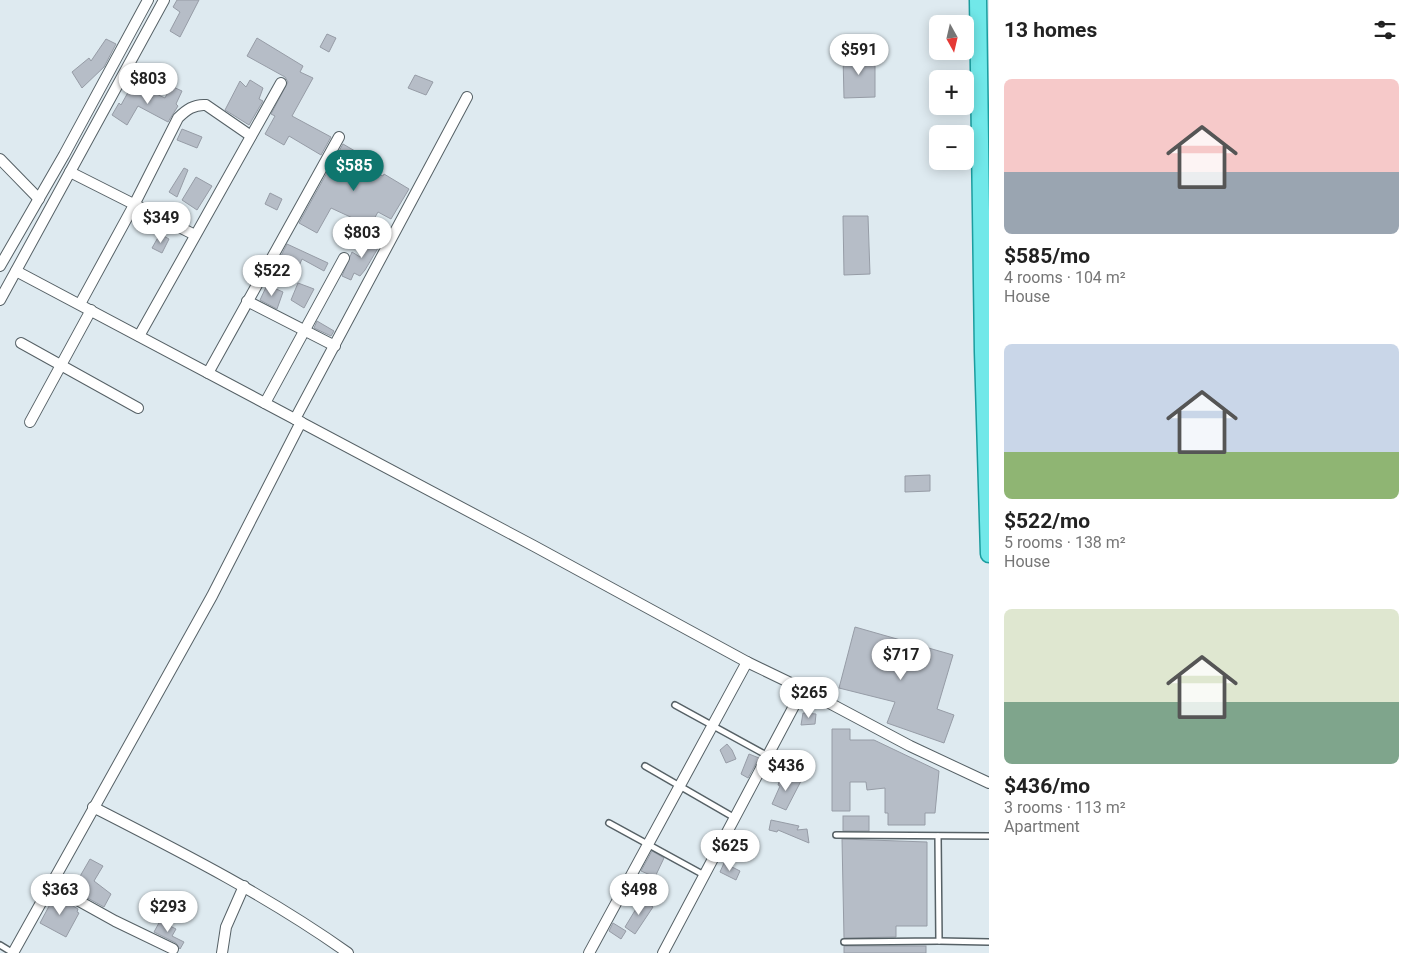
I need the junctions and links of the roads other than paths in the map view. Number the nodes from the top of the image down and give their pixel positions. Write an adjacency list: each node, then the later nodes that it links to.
1 (148, 0): 10 (street)
2 (164, 0): 10 (street)
3 (978, 0): 4 (main road)
4 (984, 35): 7 (main road)
5 (281, 84): 8 (street)
6 (467, 97): 27 (street)
7 (984, 103): 13 (main road)
8 (251, 136): 15 (street); 16 (street)
9 (339, 137): 21 (street)
10 (74, 150): 12 (street); 14 (street)
11 (0, 160): 14 (street)
12 (70, 172): 15 (street); 19 (street)
13 (985, 189): 28 (main road)
14 (39, 199): 18 (street)
15 (134, 205): 16 (street); 22 (street)
16 (195, 236): 25 (street)
17 (344, 258): 24 (street)
18 (0, 266)
19 (16, 271): 20 (street); 22 (street)
20 (0, 300)
21 (247, 301): 24 (street); 30 (street)
22 (80, 304): 23 (street)
23 (91, 310): 25 (street); 29 (street)
24 (305, 330): 27 (street); 32 (street)
25 (139, 336): 30 (street)
26 (21, 343): 29 (street)
27 (335, 346): 34 (street)
28 (986, 352): 31 (main road)
29 (61, 365): 33 (street); 35 (street)
30 (208, 374): 32 (street)
31 (986, 381): 36 (main road)
32 (265, 403): 34 (street)
33 (138, 408)
34 (298, 421): 38 (street); 46 (street)
35 (30, 422)
36 (989, 520): 37 (main road)
37 (989, 554)
38 (747, 662): 39 (street); 41 (street)
39 (803, 689): 42 (street); 44 (street)
40 (675, 705): 41 (lane)
41 (713, 726): 42 (lane); 45 (street)
42 (768, 756): 47 (street)
43 (645, 766): 45 (lane)
44 (989, 783)
45 (680, 786): 47 (lane); 52 (street)
46 (93, 807): 54 (street); 55 (street)
47 (735, 818): 53 (street)
48 (609, 823): 52 (lane)
49 (836, 835): 50 (lane)
50 (938, 836): 51 (lane); 56 (lane)
51 (989, 836)
52 (649, 844): 53 (lane); 64 (street)
53 (704, 875): 65 (street)
54 (52, 886): 60 (street); 61 (street)
55 (244, 886): 62 (street); 63 (street)
56 (939, 941): 57 (lane); 58 (lane)
57 (844, 942)
58 (989, 942)
59 (0, 945): 61 (lane)
60 (172, 949)
61 (13, 953)
62 (222, 953)
63 (348, 953)
64 (590, 953)
65 (663, 953)

